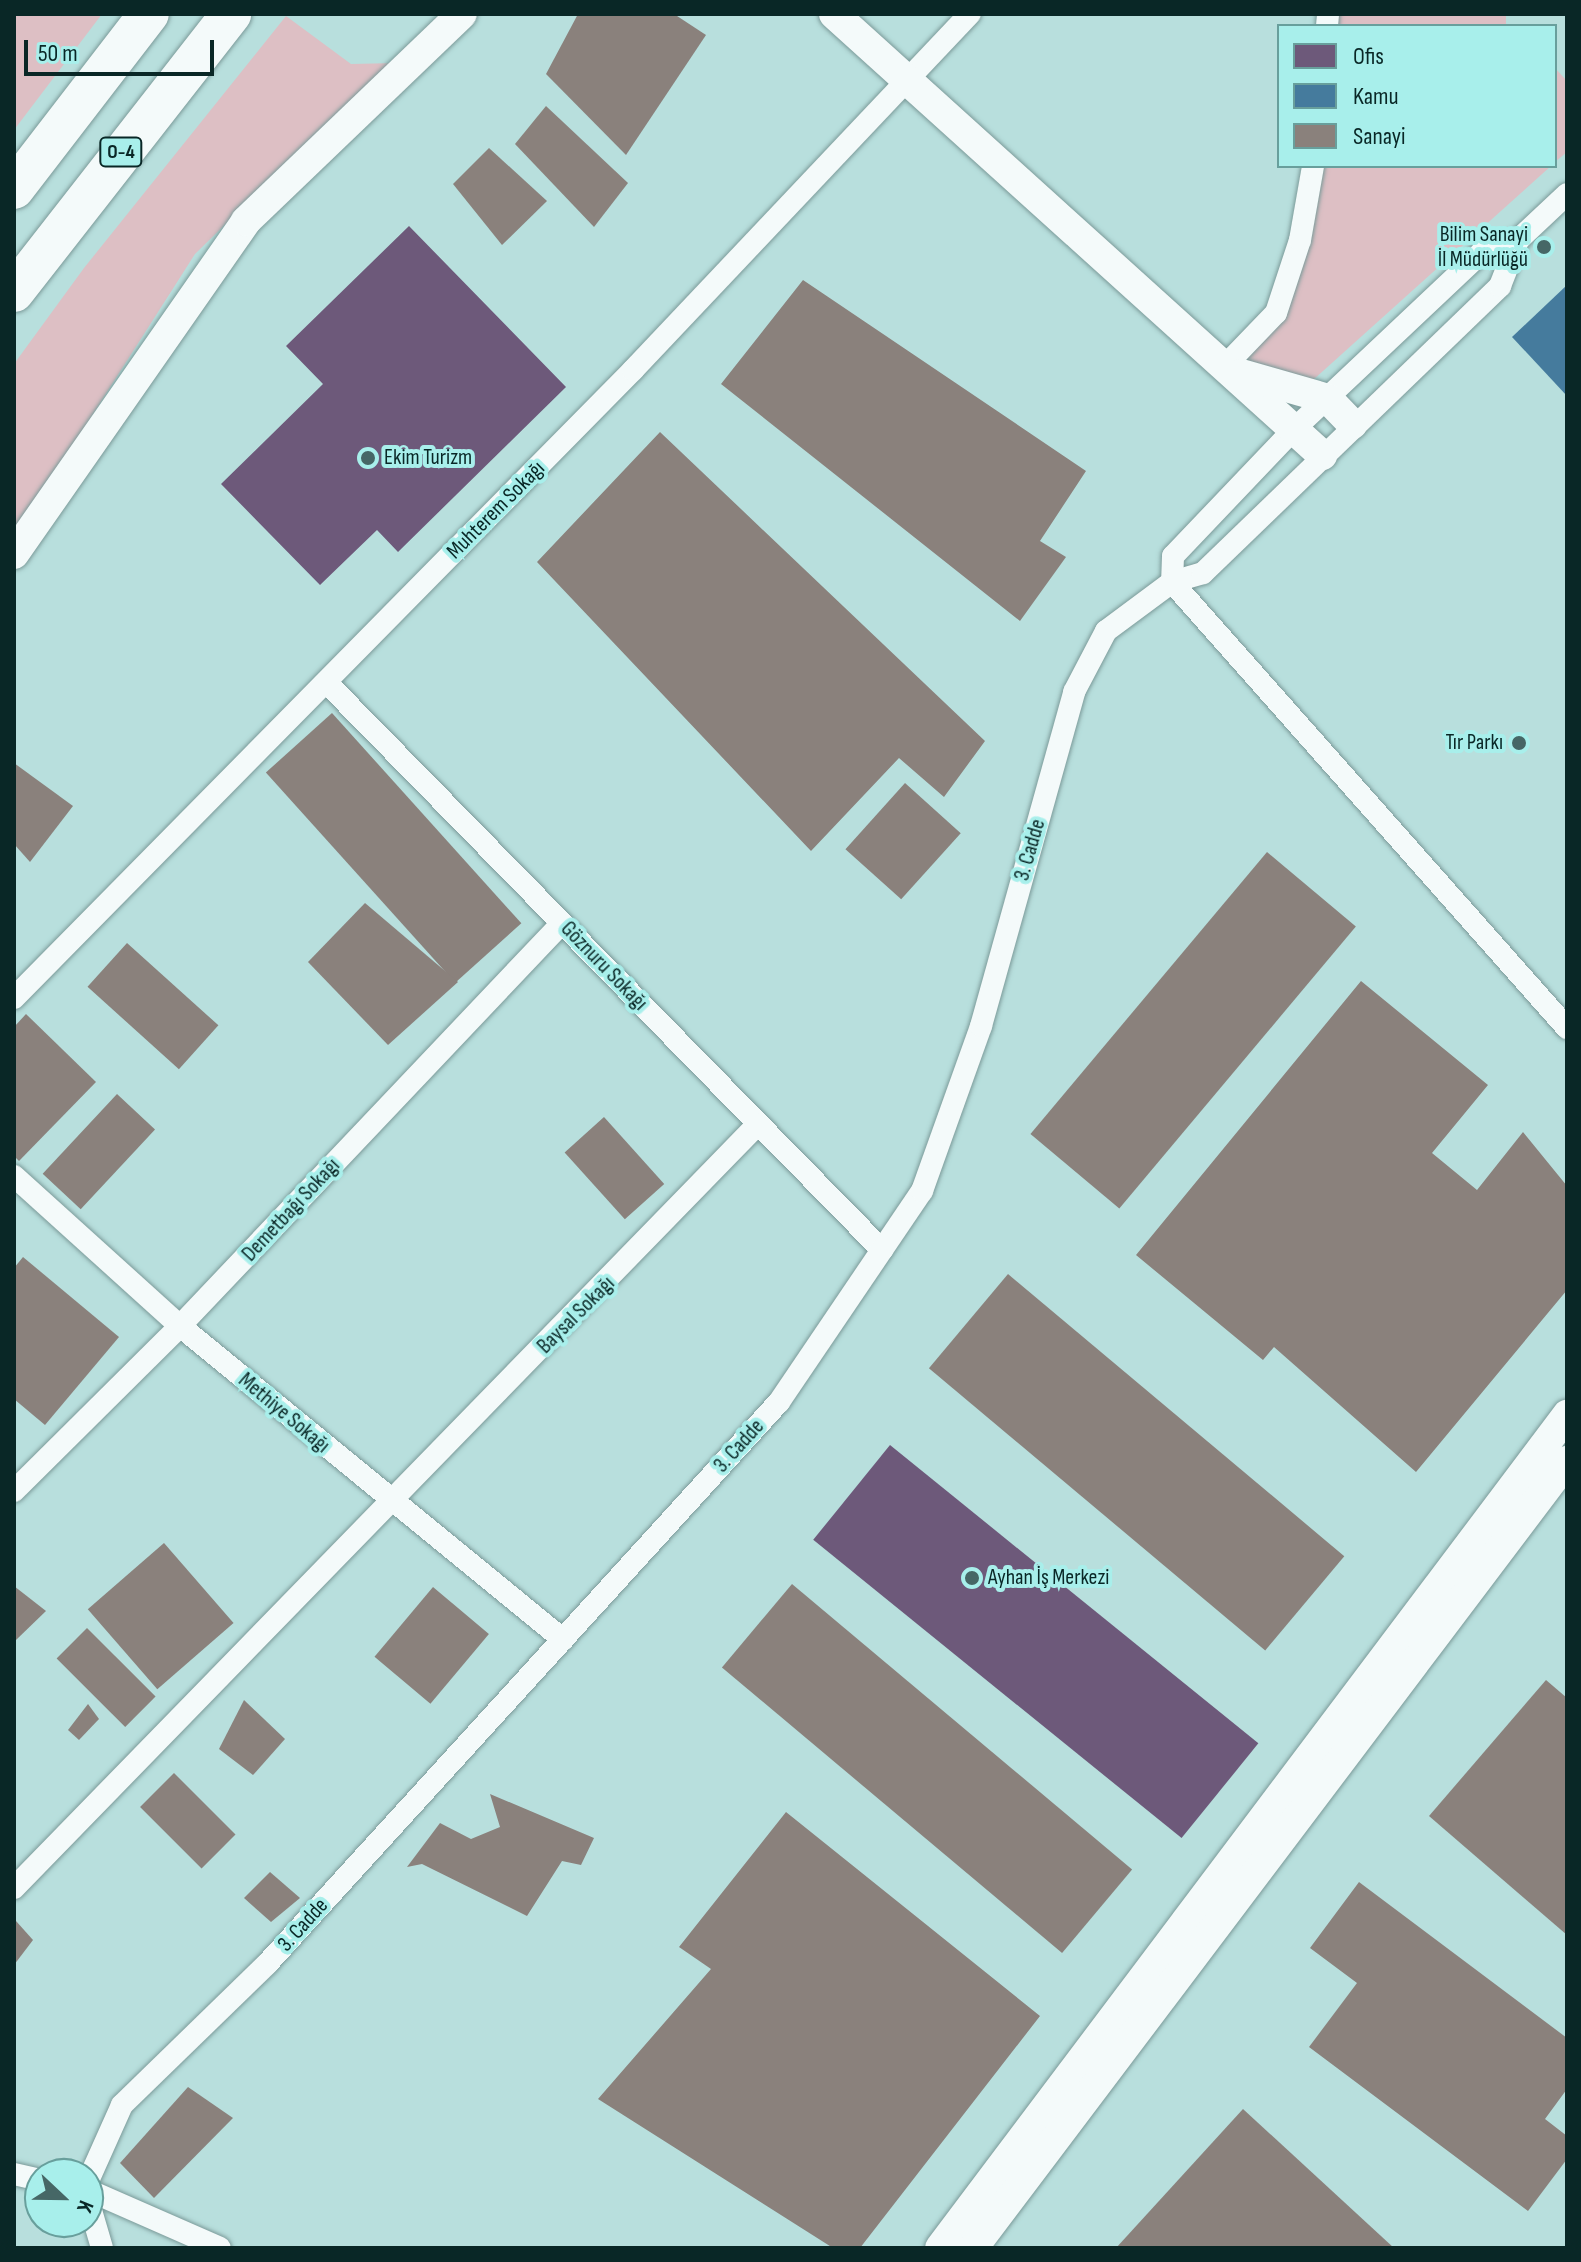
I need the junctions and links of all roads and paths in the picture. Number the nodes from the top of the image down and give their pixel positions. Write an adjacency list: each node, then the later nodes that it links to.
1 (149, 14): 8 (highway)
2 (231, 14): 11 (highway, O-4)
3 (462, 14): 17 (street)
4 (834, 14): 6 (street)
5 (970, 14): 6 (street, Muhterem Sokağı)
6 (907, 79): 12 (street); 19 (street, Muhterem Sokağı)
7 (1313, 168): 12 (street)
8 (14, 189)
9 (1567, 194): 10 (street)
10 (1518, 240): 13 (street); 14 (street, 3. Cadde)
11 (14, 292)
12 (1223, 368): 13 (street); 15 (street)
13 (1328, 399): 14 (street); 15 (street)
14 (1352, 424): 16 (street, 3. Cadde)
15 (1296, 427): 16 (street); 18 (street)
16 (1322, 455): 18 (street, 3. Cadde)
17 (14, 554)
18 (1172, 582): 22 (street); 25 (street, 3. Cadde)
19 (326, 682): 20 (street, Göznuru Sokağı); 21 (street, Muhterem Sokağı)
20 (562, 923): 23 (street, Göznuru Sokağı); 26 (street, Demetbağı Sokağı)
21 (14, 998)
22 (1566, 1027)
23 (758, 1124): 25 (street, Göznuru Sokağı); 30 (street, Baysal Sokağı)
24 (14, 1176): 26 (street, Methiye Sokağı)
25 (882, 1250): 31 (street, 3. Cadde)
26 (180, 1326): 29 (street, Demetbağı Sokağı); 30 (street, Methiye Sokağı)
27 (1567, 1415): 36 (street)
28 (1567, 1461): 37 (street)
29 (14, 1491)
30 (391, 1503): 31 (street, Methiye Sokağı); 32 (street, Baysal Sokağı)
31 (563, 1639): 33 (street, 3. Cadde)
32 (14, 1888)
33 (98, 2158)
34 (104, 2197): 35 (street)
35 (220, 2248)
36 (940, 2248)
37 (973, 2248)

